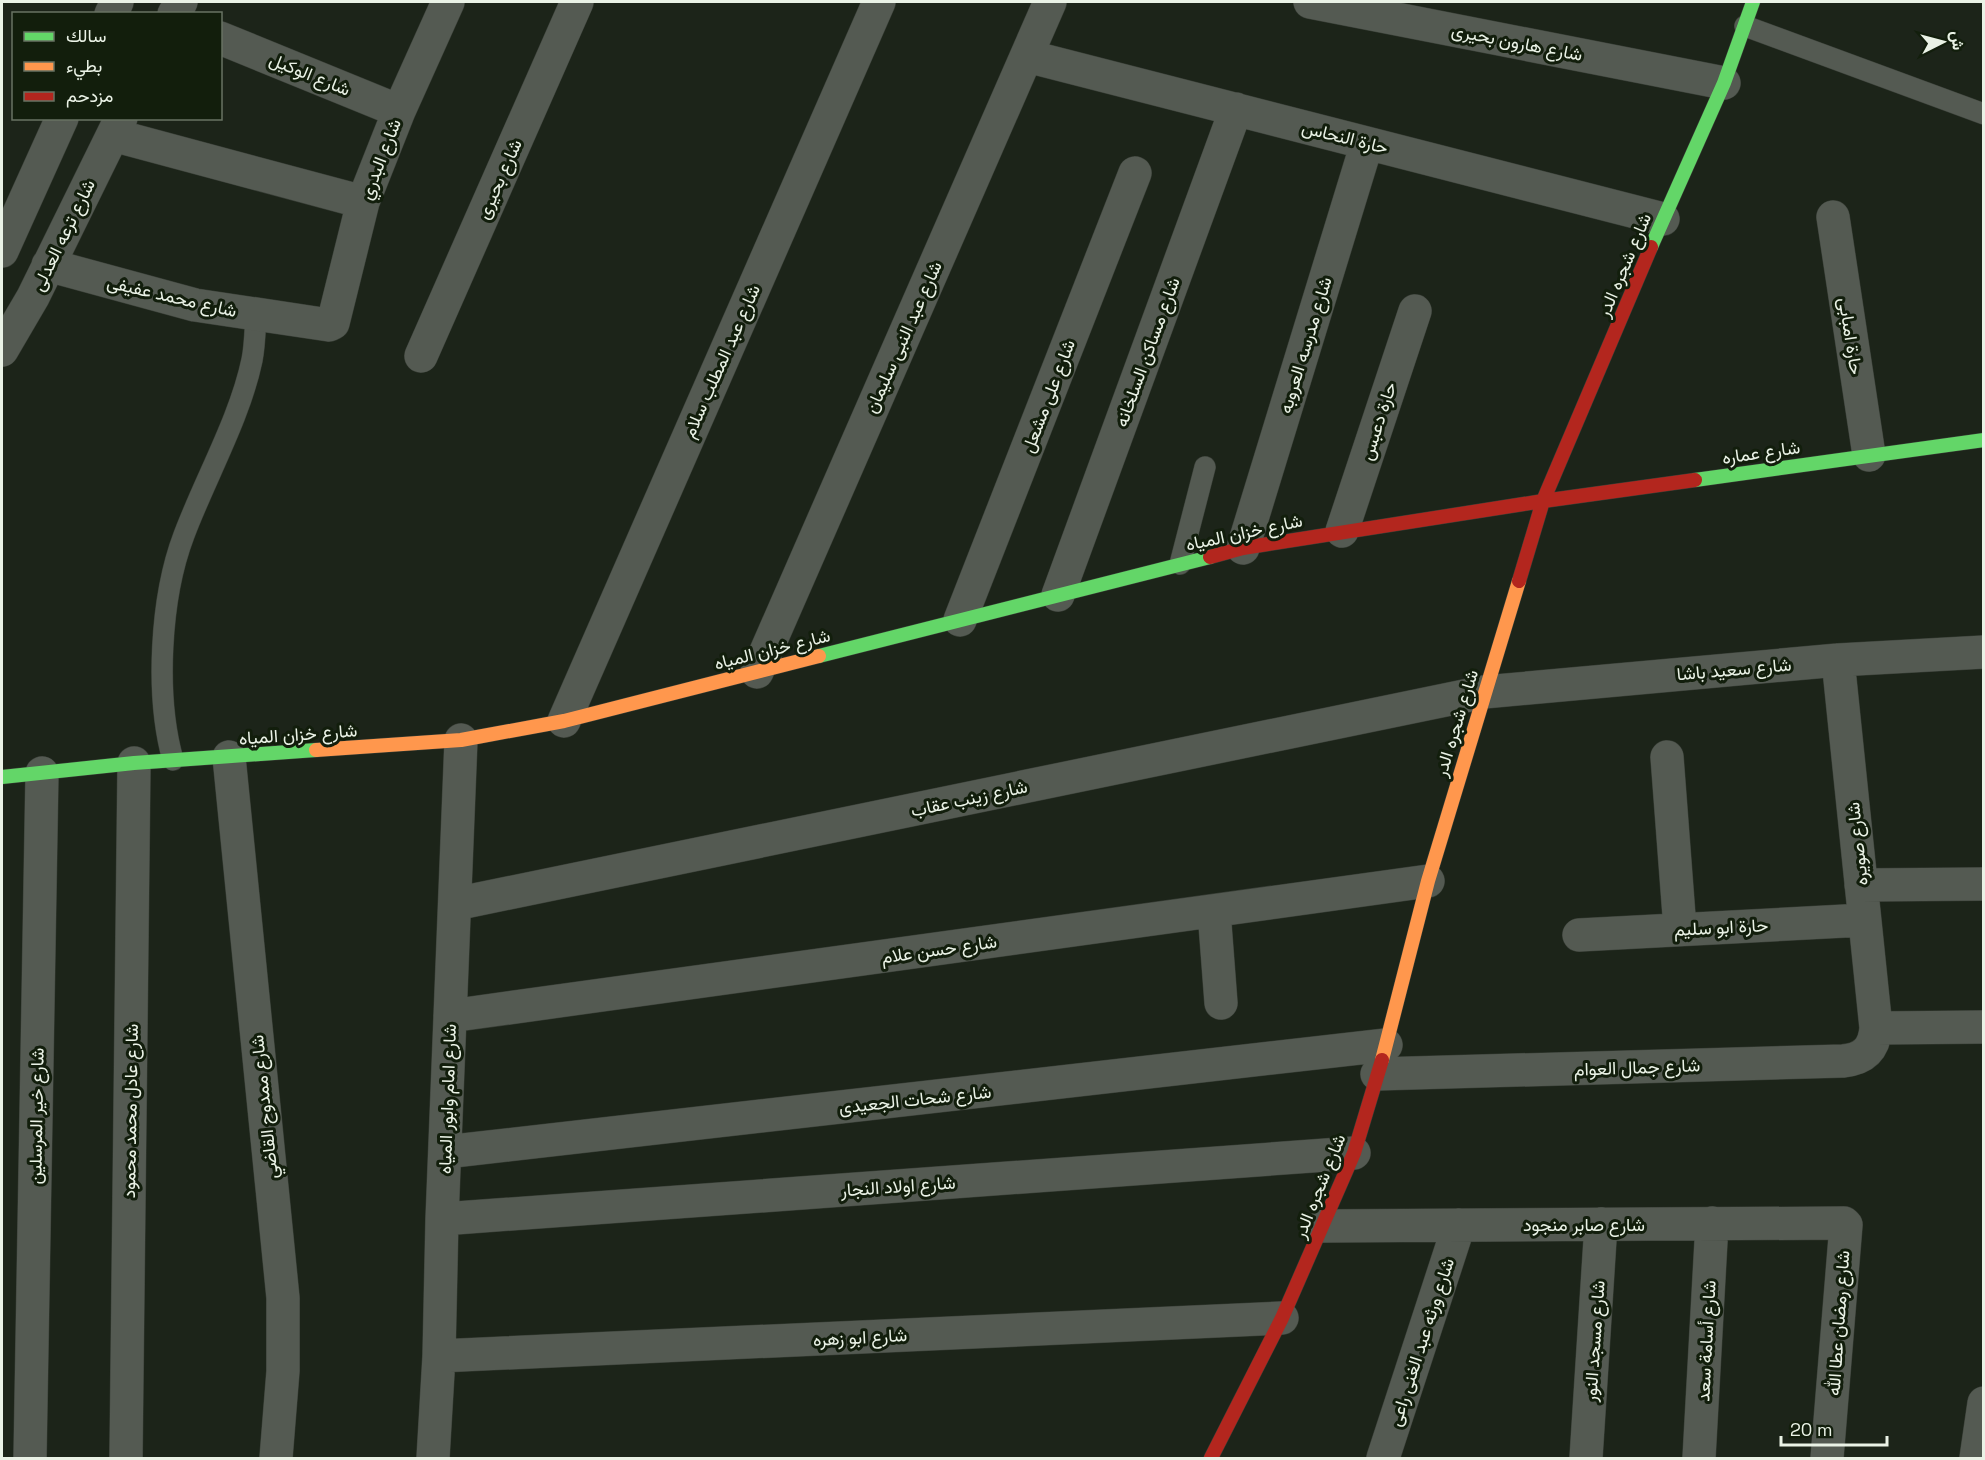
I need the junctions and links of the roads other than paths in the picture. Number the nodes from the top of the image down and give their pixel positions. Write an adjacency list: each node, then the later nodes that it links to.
1 (448, 2): 12 (street, شارع البدري)
2 (578, 2): 29 (street, شارع بحيرى)
3 (879, 2): 43 (street, شارع عبد المطلب سلام)
4 (1050, 2): 9 (street, شارع عبد النبى سليمان)
5 (1310, 2): 10 (street, شارع هارون بحيرى)
6 (1753, 2): 7 (street, شارع شجره الدر)
7 (1745, 26): 10 (street, شارع شجره الدر); 13 (lane)
8 (222, 39): 12 (street, شارع الوكيل)
9 (1027, 56): 11 (street, حارة النحاس); 41 (street, شارع عبد النبى سليمان)
10 (1724, 83): 21 (street, شارع شجره الدر)
11 (1236, 109): 16 (street, حارة النحاس); 37 (street, شارع مساكن السلخانه)
12 (399, 111): 19 (street, شارع البدري)
13 (1983, 114)
14 (61, 120): 18 (street)
15 (117, 127): 19 (street); 22 (street, شارع ترعه العدلى)
16 (1367, 143): 21 (street, حارة النحاس); 35 (street, شارع مدرسه العروبه)
17 (1135, 173): 38 (street, شارع على مشعل)
18 (12, 198): 22 (street); 23 (street)
19 (363, 202): 27 (street, شارع البدري)
20 (1833, 217): 31 (street, حارة امبابى)
21 (1663, 219): 33 (street, شارع شجره الدر)
22 (65, 230): 24 (street, شارع ترعه العدلى)
23 (2, 251)
24 (48, 265): 26 (street, شارع محمد عفيفى); 28 (street, شارع ترعه العدلى)
25 (1415, 311): 34 (street, حارة دعبس)
26 (256, 314): 27 (street, شارع محمد عفيفى); 47 (lane)
27 (333, 323)
28 (2, 350)
29 (421, 356)
30 (1983, 440): 31 (street, شارع عماره)
31 (1869, 455): 33 (street, شارع عماره)
32 (1205, 467): 36 (lane)
33 (1543, 501): 34 (street, شارع خزان المياه); 42 (street, شارع شجره الدر)
34 (1342, 531): 35 (street, شارع خزان المياه)
35 (1243, 548): 36 (street, شارع خزان المياه)
36 (1180, 564): 37 (street, شارع خزان المياه)
37 (1058, 595): 38 (street, شارع خزان المياه)
38 (960, 620): 41 (street, شارع خزان المياه)
39 (1983, 652): 40 (street, شارع سعيد باشا)
40 (1838, 660): 42 (street, شارع سعيد باشا); 53 (street, شارع صويره)
41 (757, 672): 43 (street, شارع خزان المياه)
42 (1484, 692): 51 (street, شارع شجره الدر); 54 (street, شارع زينب عقاب)
43 (564, 721): 44 (street, شارع خزان المياه)
44 (460, 740): 45 (street, شارع خزان المياه); 54 (street, شارع امام وابور المياه)
45 (229, 757): 47 (street, شارع خزان المياه); 77 (street, شارع ممدوح القاضي)
46 (1667, 757): 57 (street)
47 (173, 760): 48 (street, شارع خزان المياه)
48 (134, 763): 49 (street, شارع خزان المياه); 76 (street, شارع عادل محمد محمود)
49 (42, 773): 50 (street, شارع خزان المياه); 75 (street, شارع خير المرسلين)
50 (2, 777)
51 (1428, 880): 55 (street, شارع حسن علام); 63 (street, شارع شجره الدر)
52 (1983, 884): 53 (street)
53 (1861, 885): 56 (street, شارع صويره)
54 (455, 904): 60 (street, شارع امام وابور المياه)
55 (1214, 911): 59 (street); 60 (street, شارع حسن علام)
56 (1864, 920): 57 (street, حارة ابو سليم); 62 (street, شارع صويره)
57 (1680, 929): 58 (street, حارة ابو سليم)
58 (1579, 935)
59 (1221, 1003)
60 (450, 1016): 64 (street, شارع امام وابور المياه)
61 (1983, 1027): 62 (street)
62 (1876, 1028): 63 (street, شارع جمال العوام)
63 (1381, 1060): 64 (street, شارع شحات الجعيدى); 65 (street, شارع شجره الدر)
64 (445, 1152): 66 (street, شارع امام وابور المياه)
65 (1354, 1153): 66 (street, شارع اولاد النجار); 71 (street, شارع شجره الدر)
66 (442, 1219): 73 (street, شارع امام وابور المياه)
67 (1712, 1223): 68 (street, شارع صابر منجود); 69 (street, شارع صابر منجود); 82 (street, شارع أسامة سعد)
68 (1601, 1224): 70 (street, شارع صابر منجود); 81 (street, شارع مسجد النور)
69 (1845, 1224): 83 (street, شارع رمضان عطا الله)
70 (1459, 1225): 71 (street, شارع صابر منجود); 80 (street, شارع ورثه عبد الغنى راعى)
71 (1323, 1226): 72 (street, شارع شجره الدر)
72 (1282, 1318): 73 (street, شارع ابو زهره); 79 (street, شارع شجره الدر)
73 (439, 1356): 78 (street, شارع امام وابور المياه)
74 (1983, 1403): 84 (street)
75 (30, 1458)
76 (126, 1458)
77 (276, 1458)
78 (432, 1458)
79 (1211, 1458)
80 (1383, 1458)
81 (1586, 1458)
82 (1699, 1458)
83 (1827, 1458)
84 (1976, 1458)

